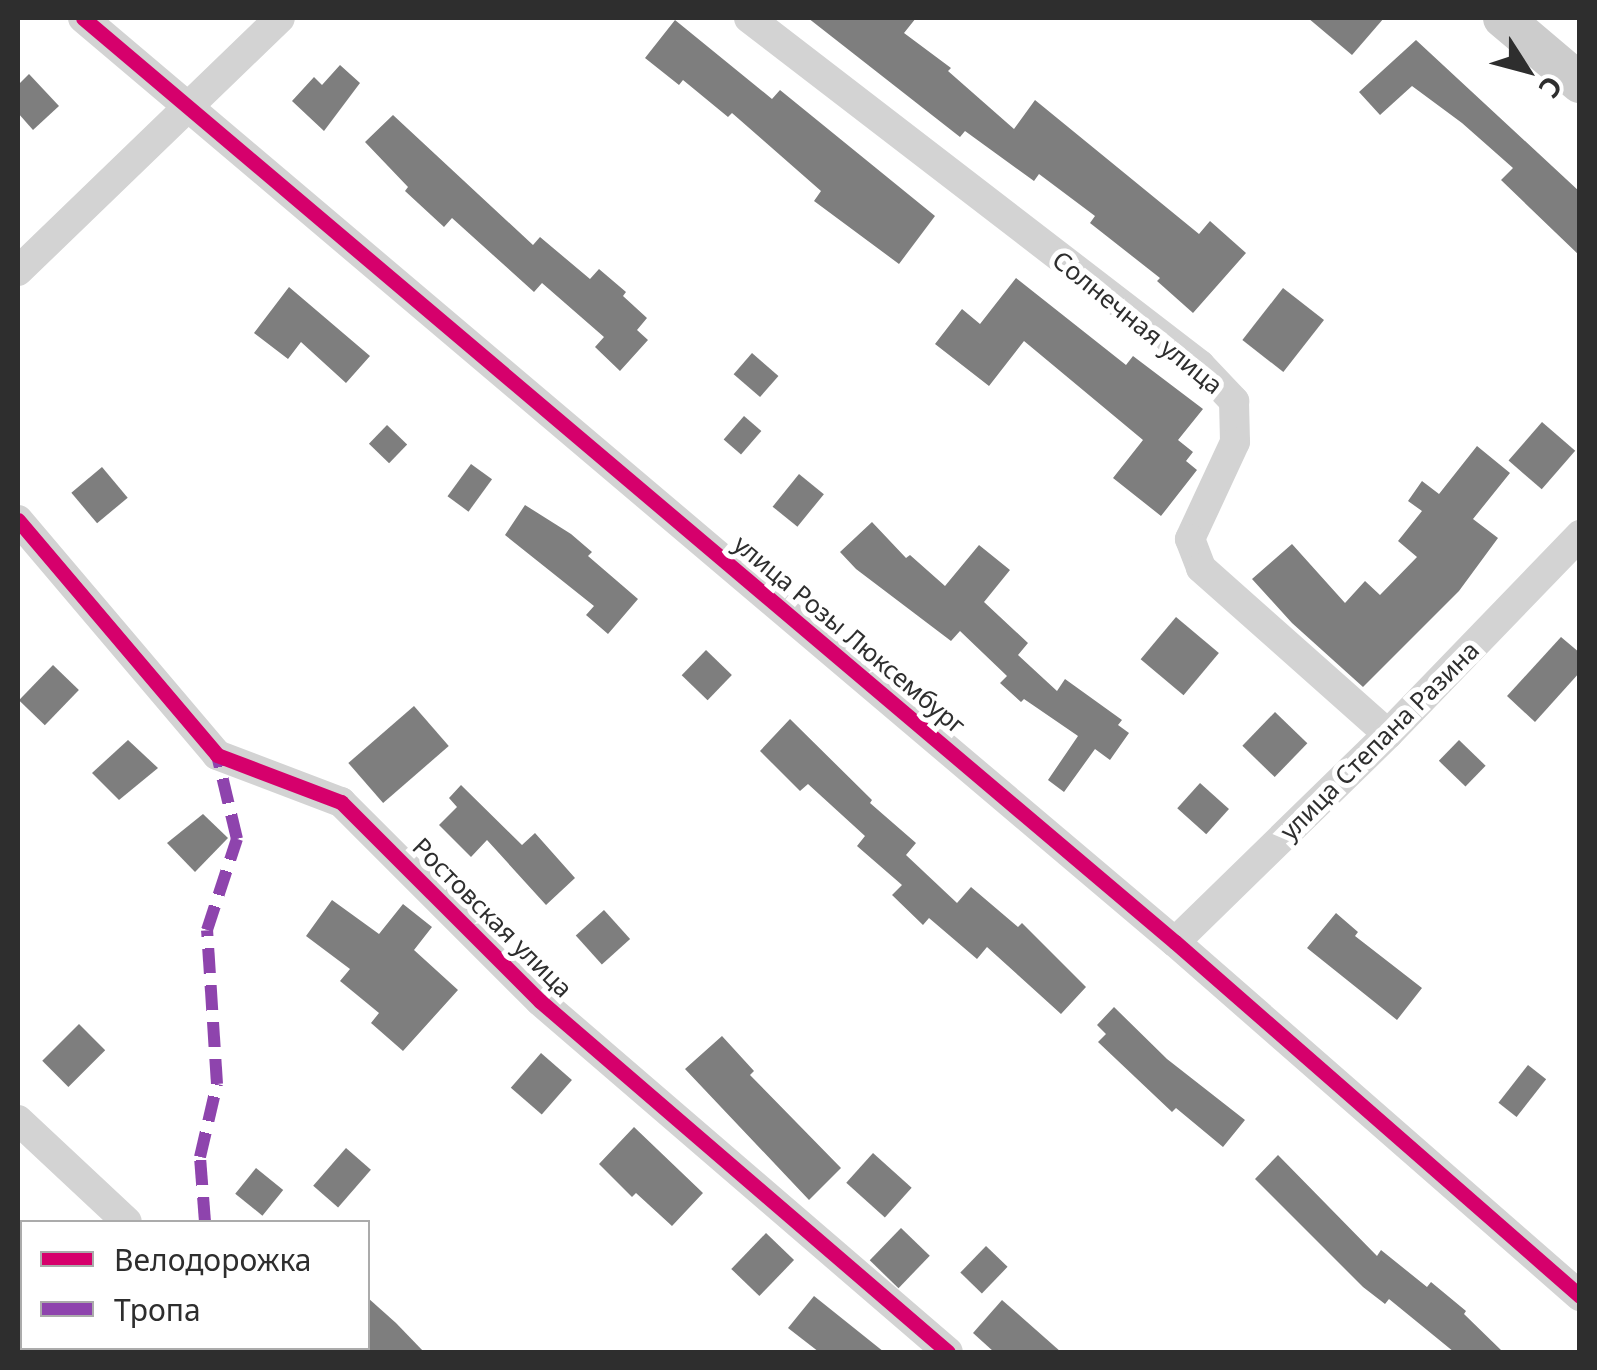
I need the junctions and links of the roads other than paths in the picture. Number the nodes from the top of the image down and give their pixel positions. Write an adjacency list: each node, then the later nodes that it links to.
1 (82, 18): 6 (street, улица Розы Люксембург)
2 (280, 18): 6 (street)
3 (749, 18): 10 (street, Солнечная улица)
4 (1503, 18): 5 (main road)
5 (1580, 83)
6 (186, 107): 7 (street); 11 (street, улица Розы Люксембург)
7 (18, 271)
8 (18, 520): 15 (street, Ростовская улица)
9 (1580, 535): 10 (street, улица Степана Разина)
10 (1388, 734): 11 (street, улица Степана Разина)
11 (1176, 942): 14 (street, улица Розы Люксембург)
12 (18, 1120): 13 (street)
13 (124, 1220)
14 (1580, 1296)
15 (948, 1352)

